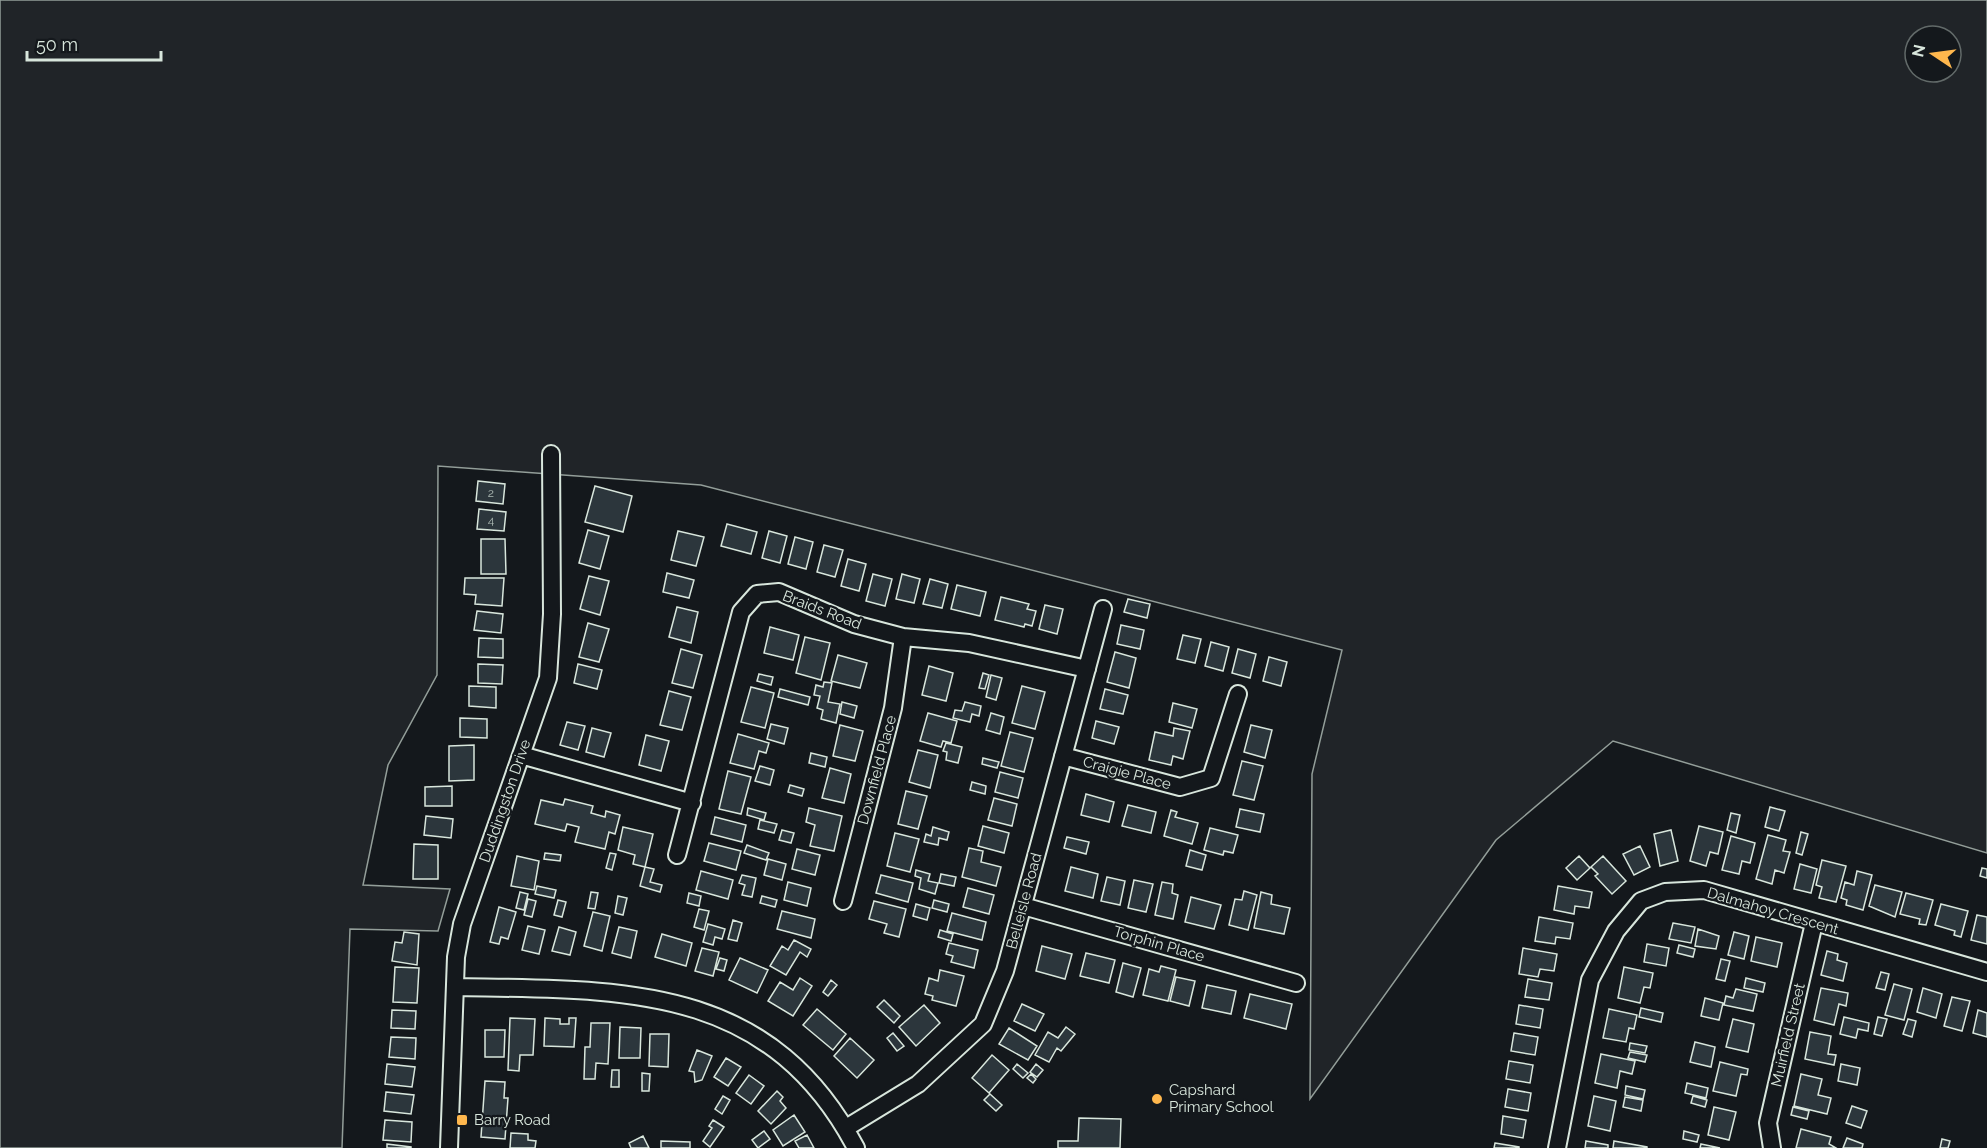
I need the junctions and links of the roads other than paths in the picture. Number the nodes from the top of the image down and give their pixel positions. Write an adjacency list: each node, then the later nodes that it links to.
1 (551, 454): 6 (street, Duddingston Drive)
2 (1103, 609): 4 (street, Belleisle Road)
3 (903, 637): 4 (street, Braids Road); 8 (street, Braids Road); 10 (street, Downfield Place)
4 (1087, 669): 7 (street, Belleisle Road)
5 (1238, 694): 7 (street, Craigie Place)
6 (521, 755): 8 (street); 15 (street, Duddingston Drive)
7 (1063, 756): 11 (street, Belleisle Road)
8 (692, 803): 9 (street, Braids Road)
9 (677, 855)
10 (843, 902)
11 (1023, 906): 14 (street, Torphin Place); 16 (street, Belleisle Road)
12 (1814, 923): 13 (street, Dalmahoy Crescent); 19 (street, Dalmahoy Crescent); 20 (street, Muirfield Street)
13 (1987, 972)
14 (1296, 982)
15 (455, 987): 16 (street); 17 (street, Duddingston Drive)
16 (846, 1128): 18 (street)
17 (449, 1148)
18 (856, 1148)
19 (1557, 1148)
20 (1772, 1148)

